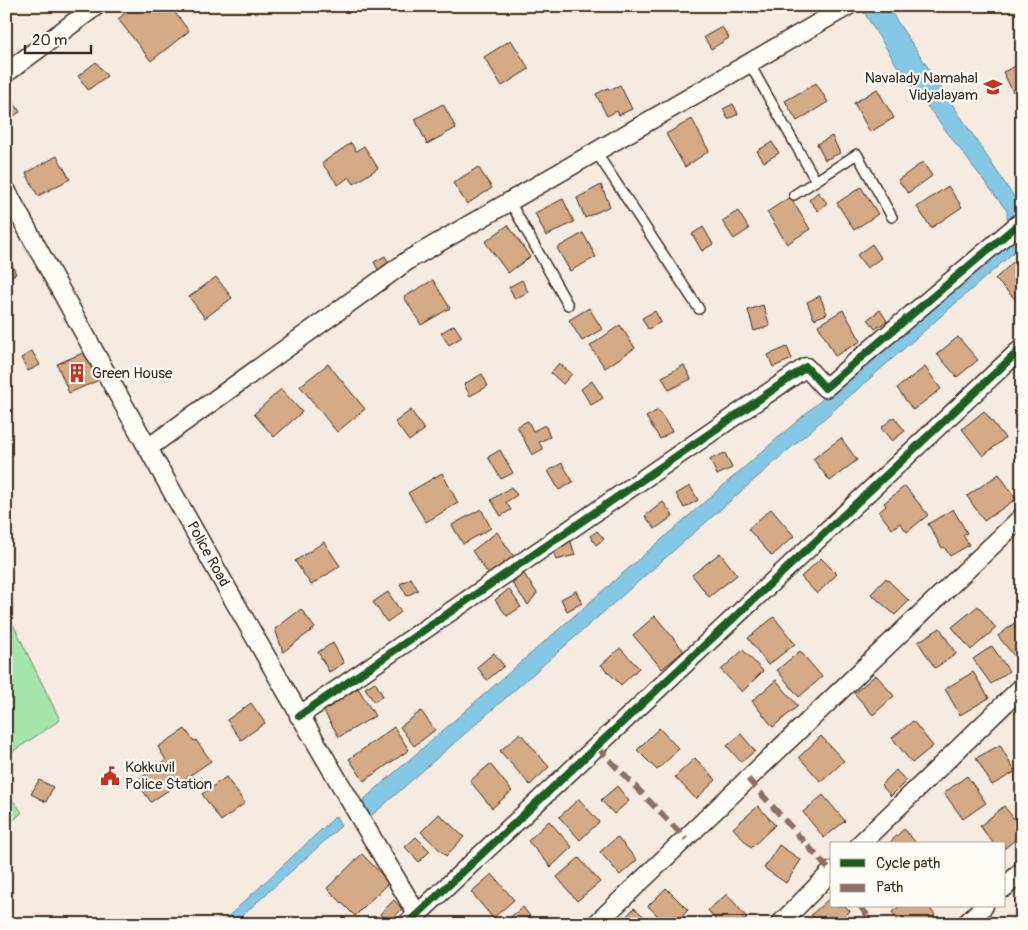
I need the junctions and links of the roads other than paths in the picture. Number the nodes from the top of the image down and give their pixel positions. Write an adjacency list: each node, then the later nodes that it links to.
1 (96, 6): 4 (street)
2 (848, 6): 3 (street)
3 (749, 63): 5 (street); 6 (lane)
4 (6, 73)
5 (596, 152): 9 (street); 13 (lane)
6 (816, 181): 8 (lane); 10 (lane)
7 (6, 190): 15 (street, Police Road)
8 (794, 195)
9 (510, 202): 12 (lane); 15 (street)
10 (892, 217)
11 (1022, 221): 18 (street)
12 (568, 305)
13 (699, 309)
14 (1022, 348): 24 (street)
15 (148, 448): 18 (street, Police Road)
16 (1022, 517): 25 (street)
17 (1022, 687): 19 (street)
18 (299, 716): 24 (street, Police Road)
19 (862, 842)
20 (1022, 871): 22 (street)
21 (830, 873): 26 (street)
22 (1006, 886)
23 (982, 908): 27 (street)
24 (412, 919)
25 (596, 924)
26 (780, 924)
27 (966, 924)

